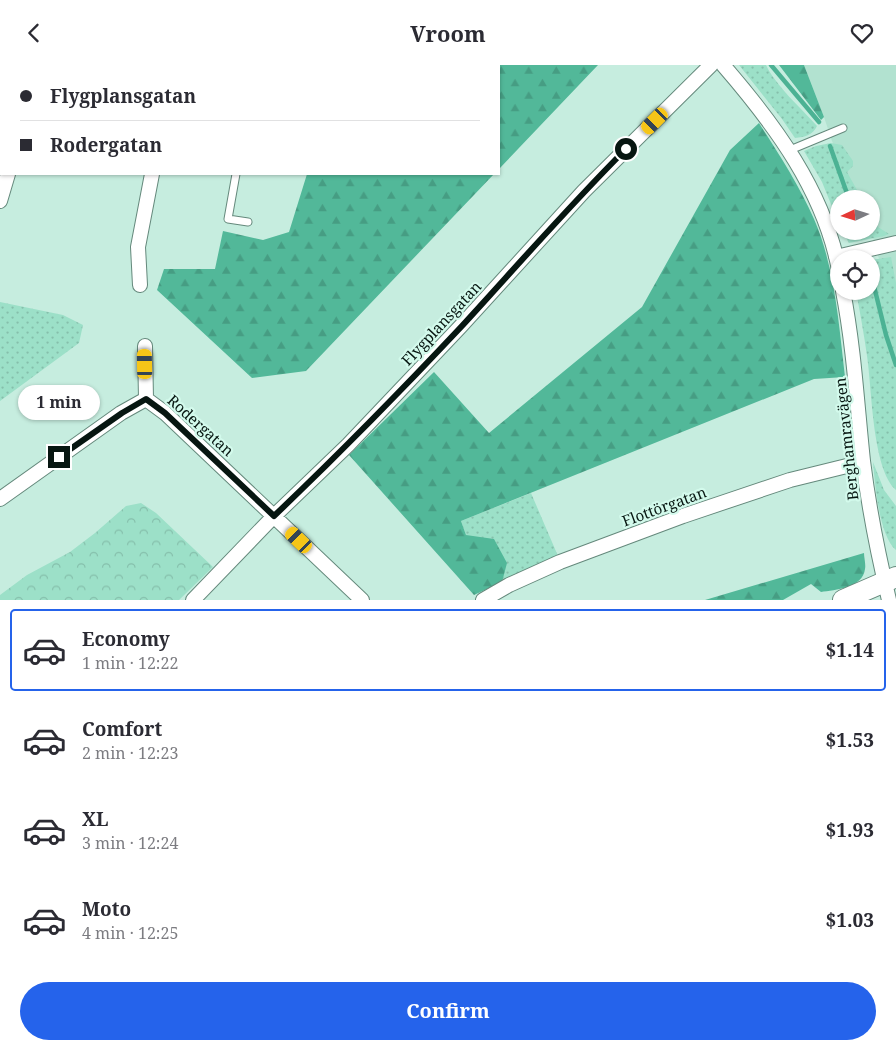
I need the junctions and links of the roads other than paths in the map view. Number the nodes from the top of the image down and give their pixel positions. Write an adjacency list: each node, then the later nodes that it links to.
1 (711, 65): 19 (street, Flygplansgatan)
2 (723, 65): 4 (street)
3 (843, 129): 4 (lane)
4 (790, 150): 11 (street)
5 (8, 175): 8 (street)
6 (152, 175): 13 (street)
7 (236, 175): 9 (lane)
8 (0, 201)
9 (248, 222)
10 (896, 243): 12 (street)
11 (834, 250)
12 (876, 250)
13 (140, 285)
14 (844, 300): 17 (street, Berghamravägen)
15 (145, 346): 16 (street)
16 (146, 399): 18 (street, Rodergatan); 19 (street, Rodergatan)
17 (864, 462): 20 (street, Berghamravägen); 23 (street, Flottörgatan)
18 (0, 499)
19 (274, 516): 21 (street, Flygplansgatan); 22 (street, Rodergatan)
20 (890, 586): 24 (main road)
21 (193, 600)
22 (362, 600)
23 (483, 600)
24 (843, 600)

